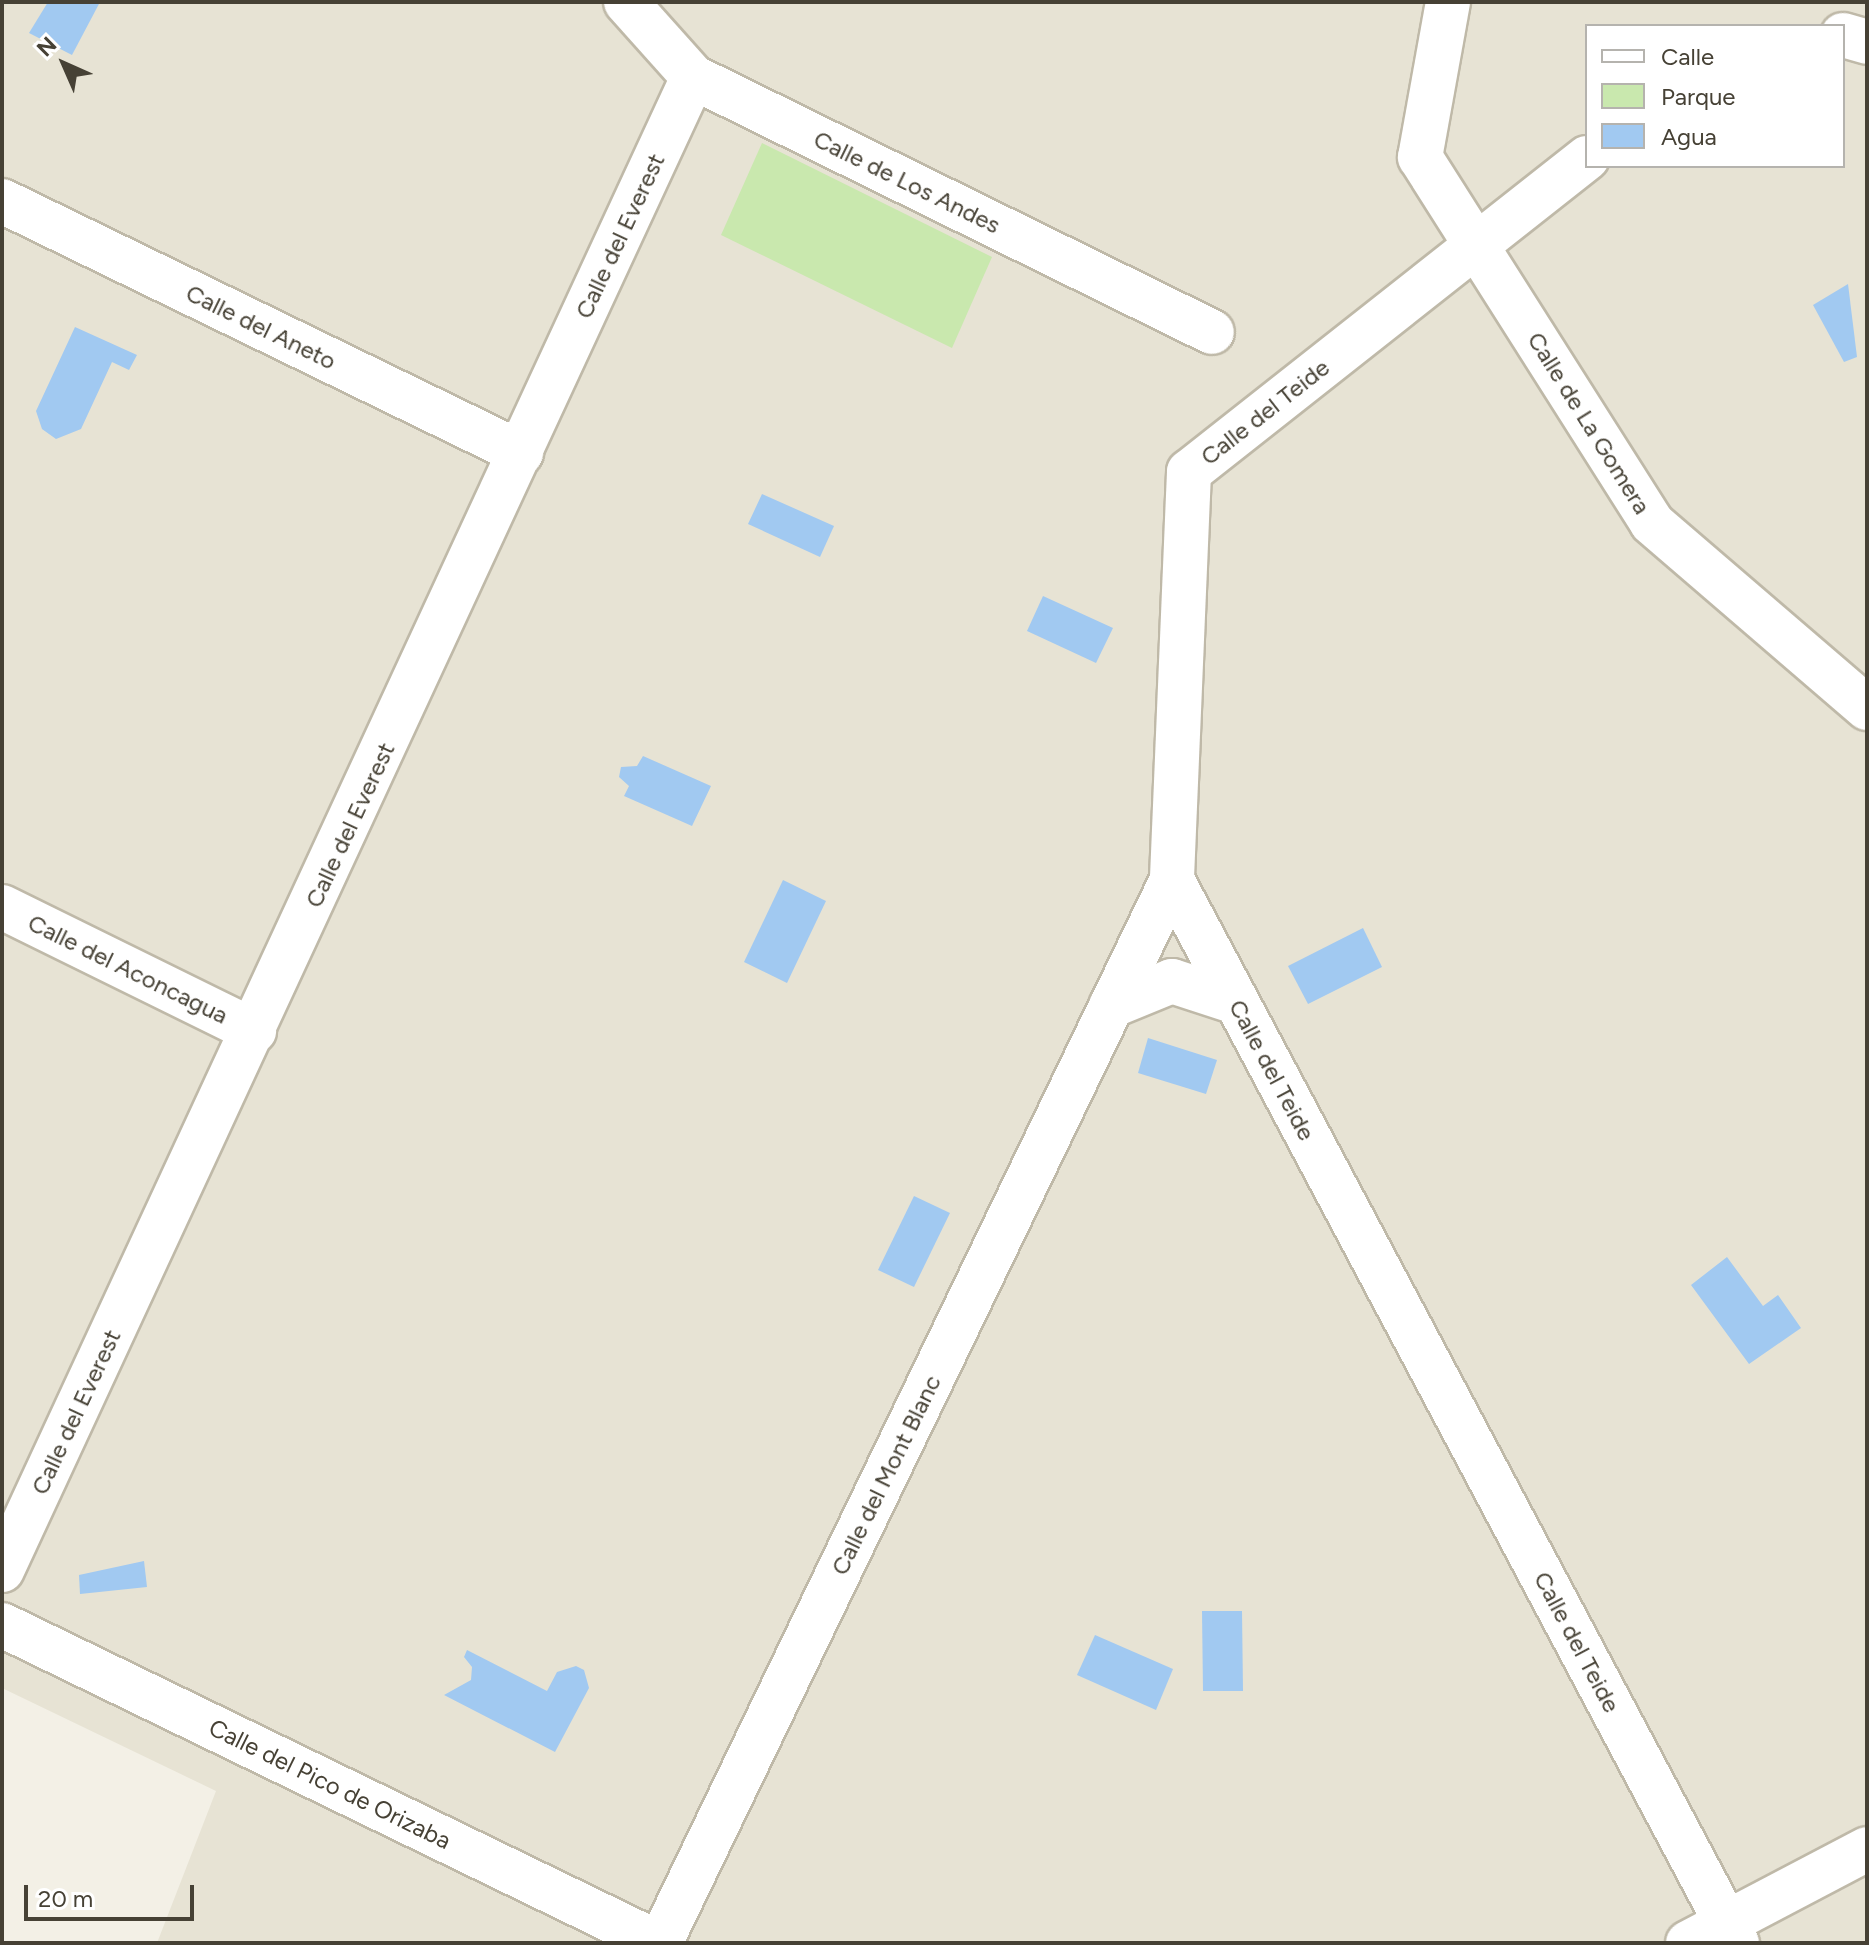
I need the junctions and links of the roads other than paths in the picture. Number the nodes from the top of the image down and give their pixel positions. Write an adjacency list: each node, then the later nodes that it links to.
1 (626, 2): 5 (street, Calle de Los Andes)
2 (1448, 2): 8 (street, Calle de La Gomera)
3 (1845, 36): 4 (street)
4 (1867, 42)
5 (693, 77): 9 (street, Calle de Los Andes); 10 (street, Calle del Everest)
6 (1585, 160): 8 (street, Calle del Teide)
7 (2, 201): 10 (street, Calle del Aneto)
8 (1477, 245): 11 (street, Calle de La Gomera); 12 (street, Calle del Teide)
9 (1212, 332)
10 (521, 453): 16 (street, Calle del Everest)
11 (1867, 708)
12 (1172, 880): 14 (street, Calle del Teide); 15 (street, Calle del Mont Blanc)
13 (2, 907): 16 (street, Calle del Aconcagua)
14 (1236, 1002): 15 (street); 20 (street, Calle del Teide)
15 (1111, 1006): 21 (street, Calle del Mont Blanc)
16 (254, 1031): 17 (street, Calle del Everest)
17 (2, 1570)
18 (2, 1625): 21 (street, Calle del Pico de Orizaba)
19 (1867, 1849): 20 (street)
20 (1732, 1933): 22 (street)
21 (659, 1943)
22 (1688, 1943)

